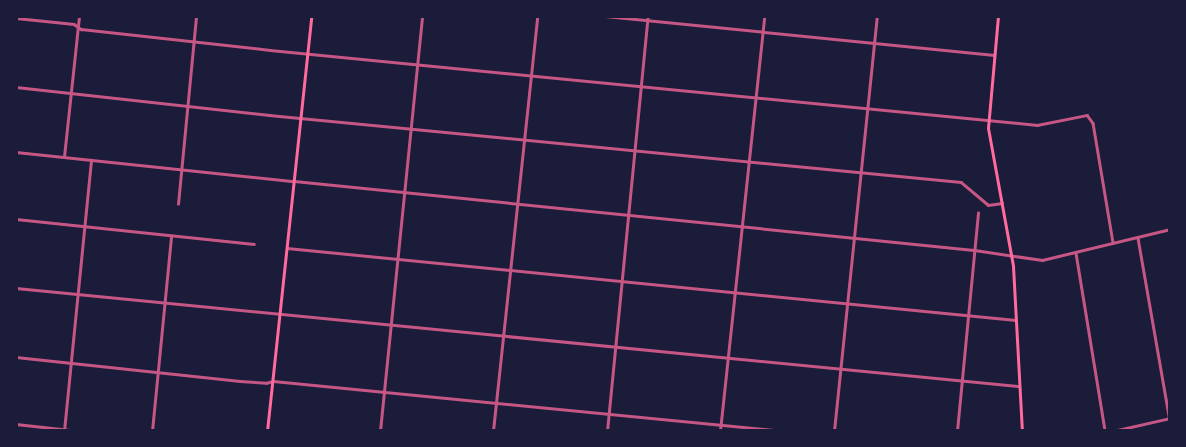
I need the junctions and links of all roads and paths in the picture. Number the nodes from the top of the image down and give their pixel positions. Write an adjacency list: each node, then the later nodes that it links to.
1 (79, 16): 12 (street)
2 (196, 16): 14 (street)
3 (311, 16): 16 (main road)
4 (422, 16): 18 (street)
5 (537, 16): 19 (street)
6 (605, 16): 11 (street)
7 (764, 16): 13 (street)
8 (877, 16): 15 (street)
9 (998, 16): 17 (main road)
10 (16, 18): 12 (street)
11 (648, 19): 13 (street); 20 (street)
12 (78, 26): 14 (street); 22 (street)
13 (762, 31): 15 (street); 23 (street)
14 (194, 40): 16 (street); 24 (street)
15 (874, 44): 17 (street); 25 (street)
16 (307, 52): 18 (street); 26 (main road)
17 (994, 54): 27 (main road)
18 (416, 64): 19 (street); 28 (street)
19 (531, 73): 20 (street); 29 (street)
20 (641, 85): 23 (street); 30 (street)
21 (16, 87): 22 (street)
22 (70, 92): 24 (street); 32 (street)
23 (755, 96): 25 (street); 34 (street)
24 (187, 105): 26 (street); 35 (street)
25 (867, 109): 27 (street); 36 (street)
26 (300, 117): 28 (street); 37 (main road)
27 (988, 119): 39 (main road); 52 (street)
28 (410, 130): 29 (street); 38 (street)
29 (524, 139): 30 (street); 41 (street)
30 (635, 151): 34 (street); 43 (street)
31 (16, 152): 32 (street)
32 (64, 157): 33 (street)
33 (91, 160): 35 (street); 45 (street)
34 (748, 161): 36 (street); 46 (street)
35 (181, 170): 37 (street); 40 (street)
36 (860, 175): 39 (street); 50 (street)
37 (294, 181): 38 (street); 53 (main road)
38 (403, 194): 41 (street); 57 (street)
39 (1002, 203): 56 (main road)
40 (178, 204)
41 (516, 205): 43 (street); 58 (street)
42 (978, 213): 54 (street)
43 (628, 216): 46 (street); 59 (street)
44 (16, 219): 45 (street)
45 (84, 227): 48 (street); 62 (street)
46 (741, 228): 50 (street); 61 (street)
47 (1170, 229): 49 (street)
48 (171, 236): 51 (street); 63 (street)
49 (1138, 238): 52 (street); 82 (street)
50 (854, 240): 54 (street); 64 (street)
51 (254, 244)
52 (1114, 244): 55 (street)
53 (287, 248): 57 (street); 65 (main road)
54 (974, 250): 56 (street); 66 (street)
55 (1076, 253): 56 (street); 98 (street)
56 (1012, 254): 67 (main road)
57 (397, 259): 58 (street); 68 (street)
58 (509, 271): 59 (street); 69 (street)
59 (622, 282): 61 (street); 70 (street)
60 (16, 288): 62 (street)
61 (734, 292): 64 (street); 72 (street)
62 (78, 294): 63 (street); 73 (street)
63 (165, 303): 65 (street); 75 (street)
64 (847, 305): 66 (street); 74 (street)
65 (280, 315): 68 (street); 76 (main road)
66 (968, 315): 67 (street); 77 (street)
67 (1016, 320): 78 (main road)
68 (390, 325): 69 (street); 79 (street)
69 (503, 336): 70 (street); 80 (street)
70 (615, 347): 72 (street); 81 (street)
71 (16, 356): 73 (street)
72 (728, 357): 74 (street); 84 (street)
73 (71, 362): 75 (street); 86 (street)
74 (841, 369): 77 (street); 95 (street)
75 (158, 372): 76 (street); 88 (street)
76 (273, 380): 79 (street); 89 (main road)
77 (961, 380): 78 (street); 96 (street)
78 (1018, 386): 85 (main road)
79 (384, 390): 80 (street); 90 (street)
80 (496, 401): 81 (street); 91 (street)
81 (608, 412): 84 (street); 92 (street)
82 (1170, 419): 99 (street)
83 (16, 424): 86 (street)
84 (721, 424): 93 (street); 94 (street)
85 (1021, 429): 97 (main road)
86 (64, 430): 87 (street)
87 (79, 431)
88 (152, 431)
89 (267, 431)
90 (380, 431)
91 (493, 431)
92 (607, 431)
93 (720, 431)
94 (784, 431)
95 (834, 431)
96 (956, 431)
97 (1026, 431)
98 (1105, 431)
99 (1113, 431)

